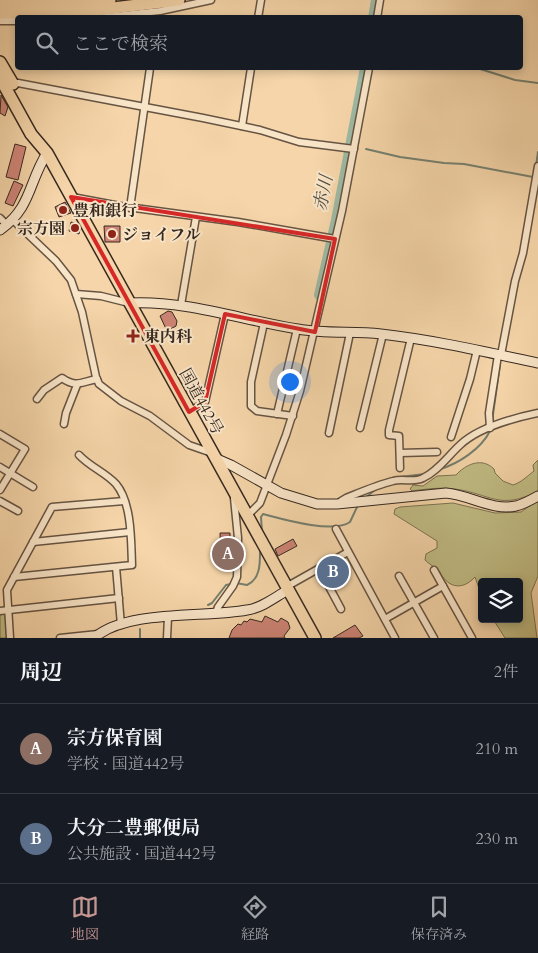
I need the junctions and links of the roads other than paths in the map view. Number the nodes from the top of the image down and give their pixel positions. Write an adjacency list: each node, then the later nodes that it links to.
1 (110, 0): 6 (highway)
2 (179, 0): 7 (highway)
3 (211, 0): 8 (street)
4 (260, 0): 10 (street)
5 (380, 0): 11 (street)
6 (0, 4)
7 (0, 13)
8 (160, 14): 9 (street)
9 (144, 15)
10 (258, 15)
11 (378, 15)
12 (0, 21): 13 (street)
13 (15, 21)
14 (0, 62): 19 (highway, 国道442号)
15 (150, 70): 20 (street)
16 (251, 70): 21 (street)
17 (369, 70): 22 (street)
18 (0, 78): 23 (highway, 国道442号)
19 (12, 84): 20 (street); 23 (highway, 国道442号)
20 (144, 106): 21 (street); 26 (street)
21 (242, 126): 22 (street)
22 (354, 148): 30 (street)
23 (46, 153): 25 (highway, 国道442号); 29 (street)
24 (538, 166): 42 (street)
25 (71, 197): 26 (street); 32 (highway, 国道442号)
26 (130, 208): 27 (street)
27 (196, 217): 30 (street); 33 (street)
28 (0, 218): 29 (street)
29 (7, 225): 31 (street)
30 (336, 239): 37 (street)
31 (76, 294): 32 (street); 44 (street)
32 (129, 303): 33 (street); 47 (highway, 国道442号)
33 (181, 306): 34 (street)
34 (224, 314): 35 (street); 47 (street)
35 (264, 323): 36 (street); 49 (street)
36 (297, 329): 37 (street); 49 (street)
37 (315, 332): 38 (street); 50 (street)
38 (350, 333): 39 (street); 54 (street)
39 (383, 334): 40 (street); 52 (street)
40 (411, 338): 41 (street); 58 (street)
41 (477, 350): 42 (street); 56 (street)
42 (500, 355): 43 (street); 53 (street)
43 (538, 363)
44 (97, 379): 45 (street); 60 (street)
45 (77, 385): 46 (street); 51 (street)
46 (37, 399)
47 (189, 412): 60 (highway, 国道442号)
48 (538, 413): 53 (street)
49 (276, 414): 50 (street)
50 (293, 416): 64 (street)
51 (64, 424)
52 (360, 428)
53 (490, 428): 71 (street)
54 (329, 432)
55 (0, 434): 63 (street)
56 (451, 436)
57 (437, 452): 58 (street)
58 (400, 453): 62 (street)
59 (79, 455): 70 (street)
60 (213, 456): 64 (street); 67 (highway, 国道442号)
61 (0, 468): 63 (street)
62 (400, 468)
63 (10, 474): 65 (street); 66 (street)
64 (267, 486): 71 (street); 73 (street)
65 (33, 487)
66 (0, 490)
67 (233, 490): 73 (highway, 国道442号); 90 (street)
68 (538, 496): 71 (street)
69 (0, 501): 72 (street)
70 (124, 501): 75 (street); 76 (street)
71 (341, 504)
72 (18, 511)
73 (247, 516): 84 (highway, 国道442号)
74 (336, 529): 77 (street)
75 (130, 532): 76 (street); 78 (street)
76 (33, 542): 82 (street)
77 (348, 552): 79 (street); 92 (street)
78 (116, 567): 82 (street); 85 (street)
79 (319, 568): 84 (street); 87 (street)
80 (434, 570): 83 (street)
81 (399, 576): 86 (street)
82 (14, 577): 88 (street)
83 (443, 586): 86 (street); 102 (street)
84 (287, 588): 90 (street); 99 (highway, 国道442号)
85 (119, 598): 88 (street); 93 (street)
86 (414, 603): 92 (street); 101 (street)
87 (341, 609)
88 (8, 610): 89 (street); 96 (street)
89 (0, 611)
90 (216, 613): 91 (street)
91 (168, 617): 93 (street); 98 (street)
92 (385, 619): 100 (street)
93 (121, 625): 94 (street)
94 (97, 636): 95 (street)
95 (79, 637): 97 (street)
96 (10, 638)
97 (60, 638)
98 (168, 638)
99 (315, 638)
100 (395, 638)
101 (434, 638)
102 (472, 638)

